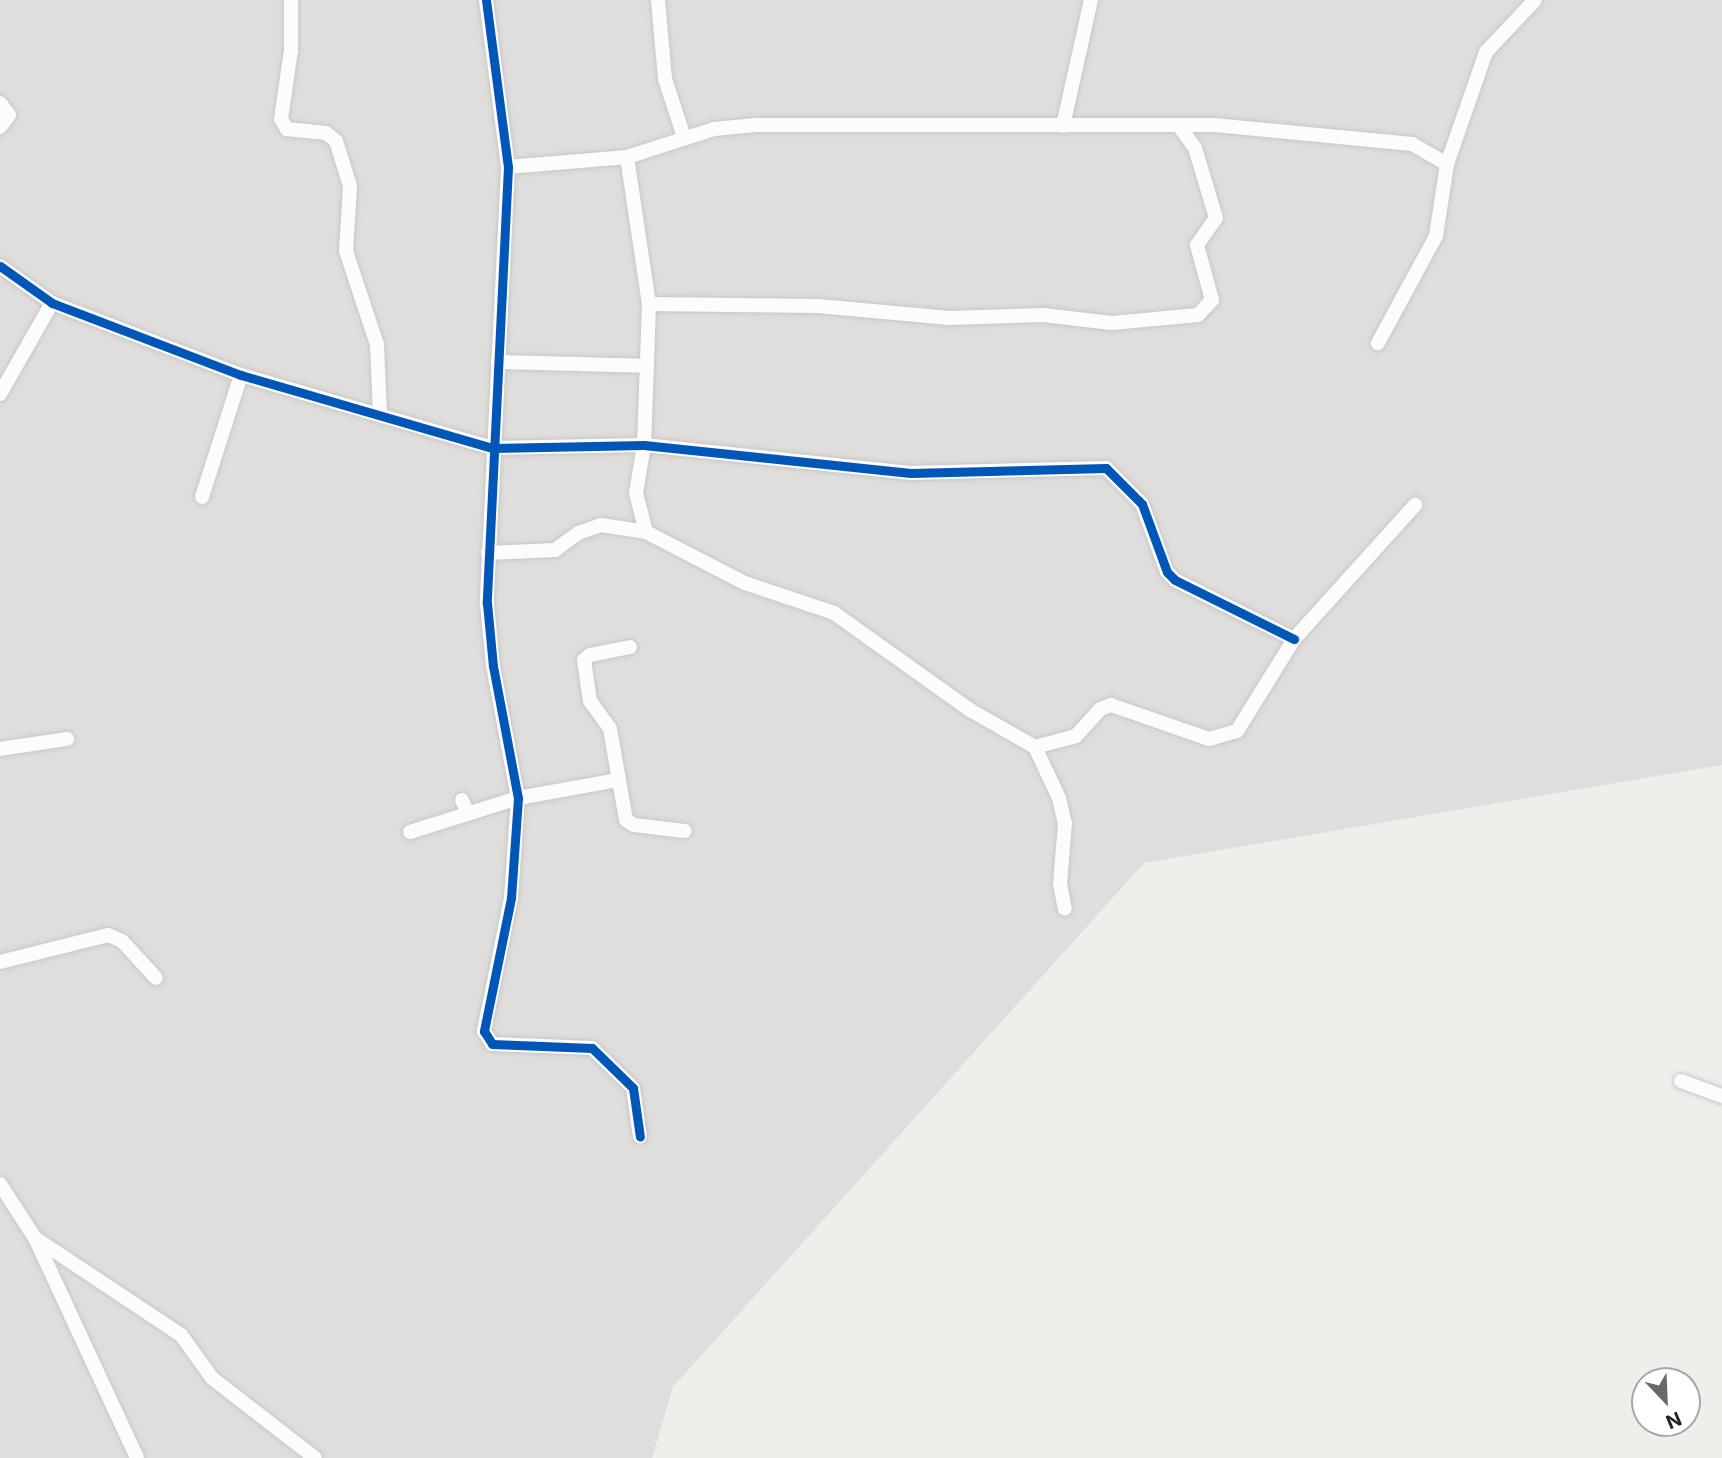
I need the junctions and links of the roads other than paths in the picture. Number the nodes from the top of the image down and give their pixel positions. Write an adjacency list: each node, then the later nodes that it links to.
1 (290, 0): 22 (street)
2 (486, 0): 13 (street)
3 (658, 0): 10 (street)
4 (1091, 0): 7 (street)
5 (1535, 0): 12 (street)
6 (0, 103): 8 (street)
7 (1063, 126): 9 (street); 10 (street)
8 (0, 127)
9 (1180, 127): 12 (street); 16 (street)
10 (684, 137): 11 (street)
11 (627, 158): 13 (street); 16 (street)
12 (1447, 164): 17 (street)
13 (508, 167): 18 (street)
14 (0, 266): 15 (street)
15 (52, 303): 20 (street); 21 (street)
16 (649, 304): 19 (street)
17 (1378, 343)
18 (498, 362): 19 (street); 24 (street)
19 (647, 366): 23 (street)
20 (241, 375): 22 (street); 25 (street)
21 (0, 394)
22 (380, 415): 24 (street)
23 (644, 445): 24 (street); 27 (street); 29 (street)
24 (493, 448): 28 (street)
25 (202, 497)
26 (1415, 505): 29 (street)
27 (646, 532): 28 (street); 32 (street)
28 (488, 553): 35 (street)
29 (1294, 639): 32 (street)
30 (629, 646): 34 (street)
31 (67, 739): 33 (street)
32 (1035, 747): 40 (street)
33 (0, 749)
34 (618, 780): 35 (street); 38 (street)
35 (518, 798): 37 (street); 45 (street)
36 (462, 800): 37 (street)
37 (468, 814): 39 (street)
38 (685, 831)
39 (410, 832)
40 (1065, 909)
41 (0, 962): 42 (street)
42 (156, 978)
43 (1681, 1081): 44 (street)
44 (1722, 1096)
45 (640, 1137)
46 (0, 1184): 47 (street)
47 (35, 1238): 48 (street); 49 (street)
48 (137, 1458)
49 (315, 1458)

